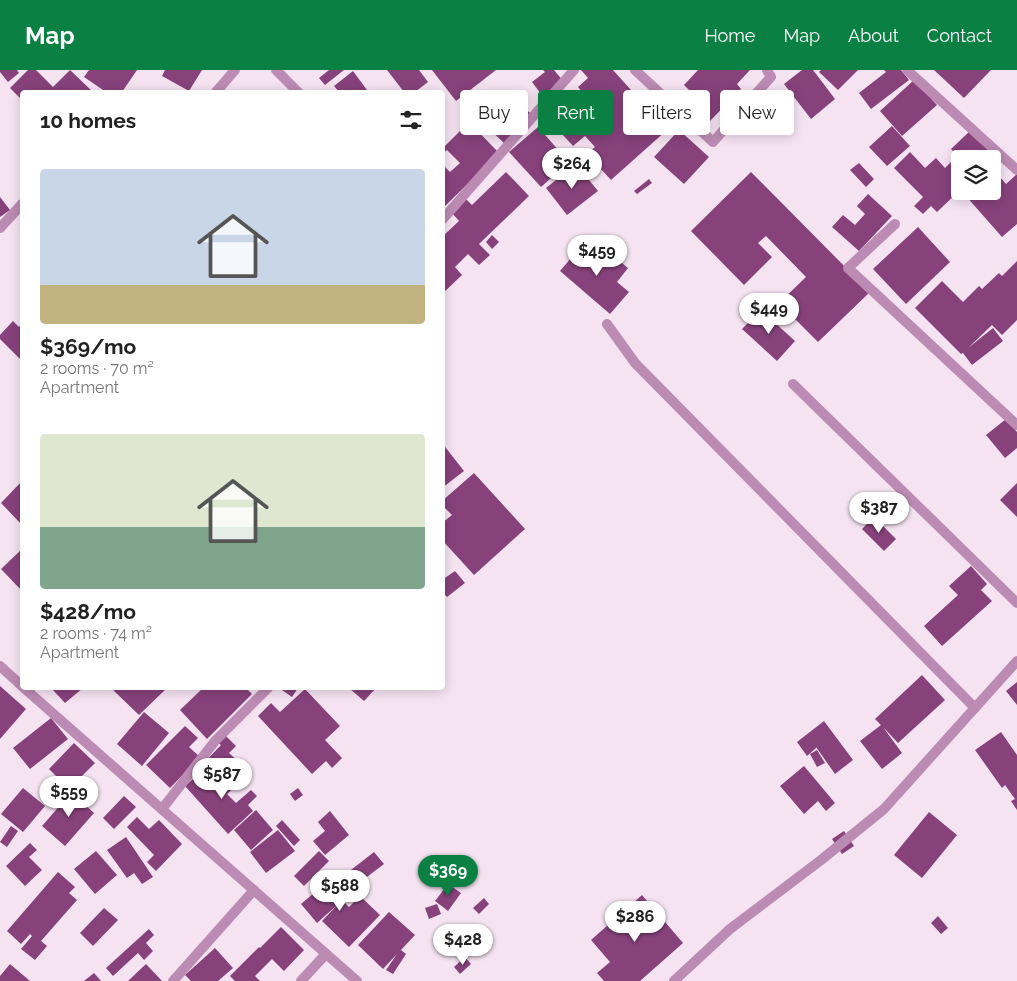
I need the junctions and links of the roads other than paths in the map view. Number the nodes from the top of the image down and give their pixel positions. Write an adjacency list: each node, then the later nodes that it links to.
1 (235, 70): 7 (street)
2 (276, 70): 8 (street)
3 (574, 70): 11 (street)
4 (635, 70): 5 (street)
5 (767, 70)
6 (907, 70): 9 (street)
7 (218, 90)
8 (296, 90)
9 (1017, 170)
10 (20, 206): 13 (street)
11 (445, 217)
12 (895, 224): 16 (street)
13 (0, 228)
14 (607, 324): 23 (street)
15 (792, 384): 17 (street)
16 (1017, 425)
17 (1017, 603)
18 (1017, 660): 23 (street)
19 (0, 666): 20 (street)
20 (20, 684)
21 (266, 690): 24 (street)
22 (36, 691): 24 (street)
23 (975, 708): 30 (street)
24 (162, 809): 25 (street)
25 (254, 890): 26 (street); 27 (street)
26 (326, 954): 28 (street); 29 (street)
27 (174, 981)
28 (301, 981)
29 (356, 981)
30 (674, 981)

